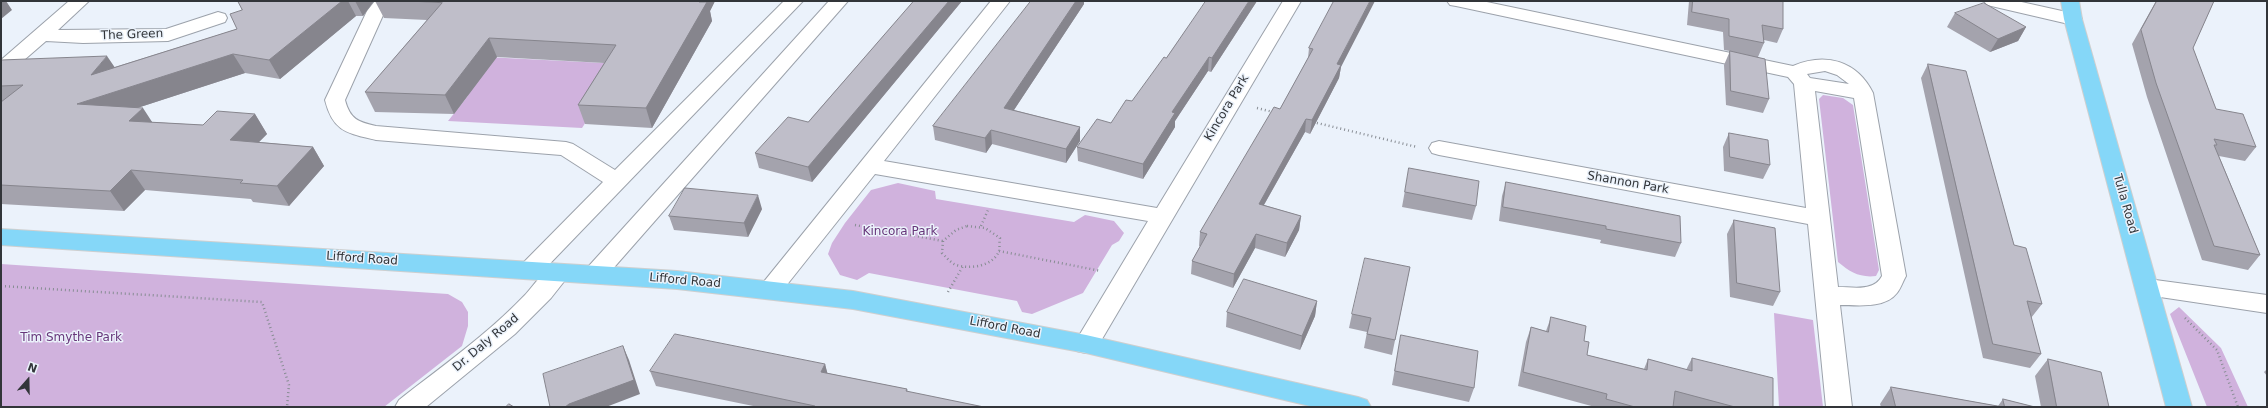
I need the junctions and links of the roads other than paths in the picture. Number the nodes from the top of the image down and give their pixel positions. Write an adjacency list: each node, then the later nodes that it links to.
1 (80, 1): 11 (street)
2 (385, 1): 16 (street)
3 (794, 1): 16 (street)
4 (839, 1): 22 (street)
5 (1001, 1): 15 (street)
6 (1292, 1): 17 (street, Kincora Park)
7 (1456, 1): 13 (street)
8 (1993, 1): 9 (street)
9 (2072, 10): 23 (main road, Tulla Road)
10 (218, 18): 11 (street, The Green)
11 (44, 35): 12 (street)
12 (1, 70)
13 (1800, 77): 18 (street); 25 (street)
14 (1439, 148): 18 (street, Shannon Park)
15 (870, 166): 17 (street); 24 (street)
16 (617, 181): 20 (street)
17 (1161, 216): 27 (street, Kincora Park)
18 (1818, 218): 25 (street)
19 (1, 237): 20 (main road, Lifford Road)
20 (529, 271): 21 (main road, Lifford Road)
21 (558, 273): 22 (main road, Lifford Road); 28 (street, Dr. Daly Road)
22 (595, 274): 24 (main road, Lifford Road)
23 (2152, 288): 26 (street); 31 (main road, Tulla Road)
24 (770, 290): 27 (main road, Lifford Road)
25 (1827, 296): 30 (street)
26 (2267, 304)
27 (1086, 344): 29 (main road, Lifford Road)
28 (408, 407)
29 (1358, 407)
30 (1839, 407)
31 (2179, 407)

